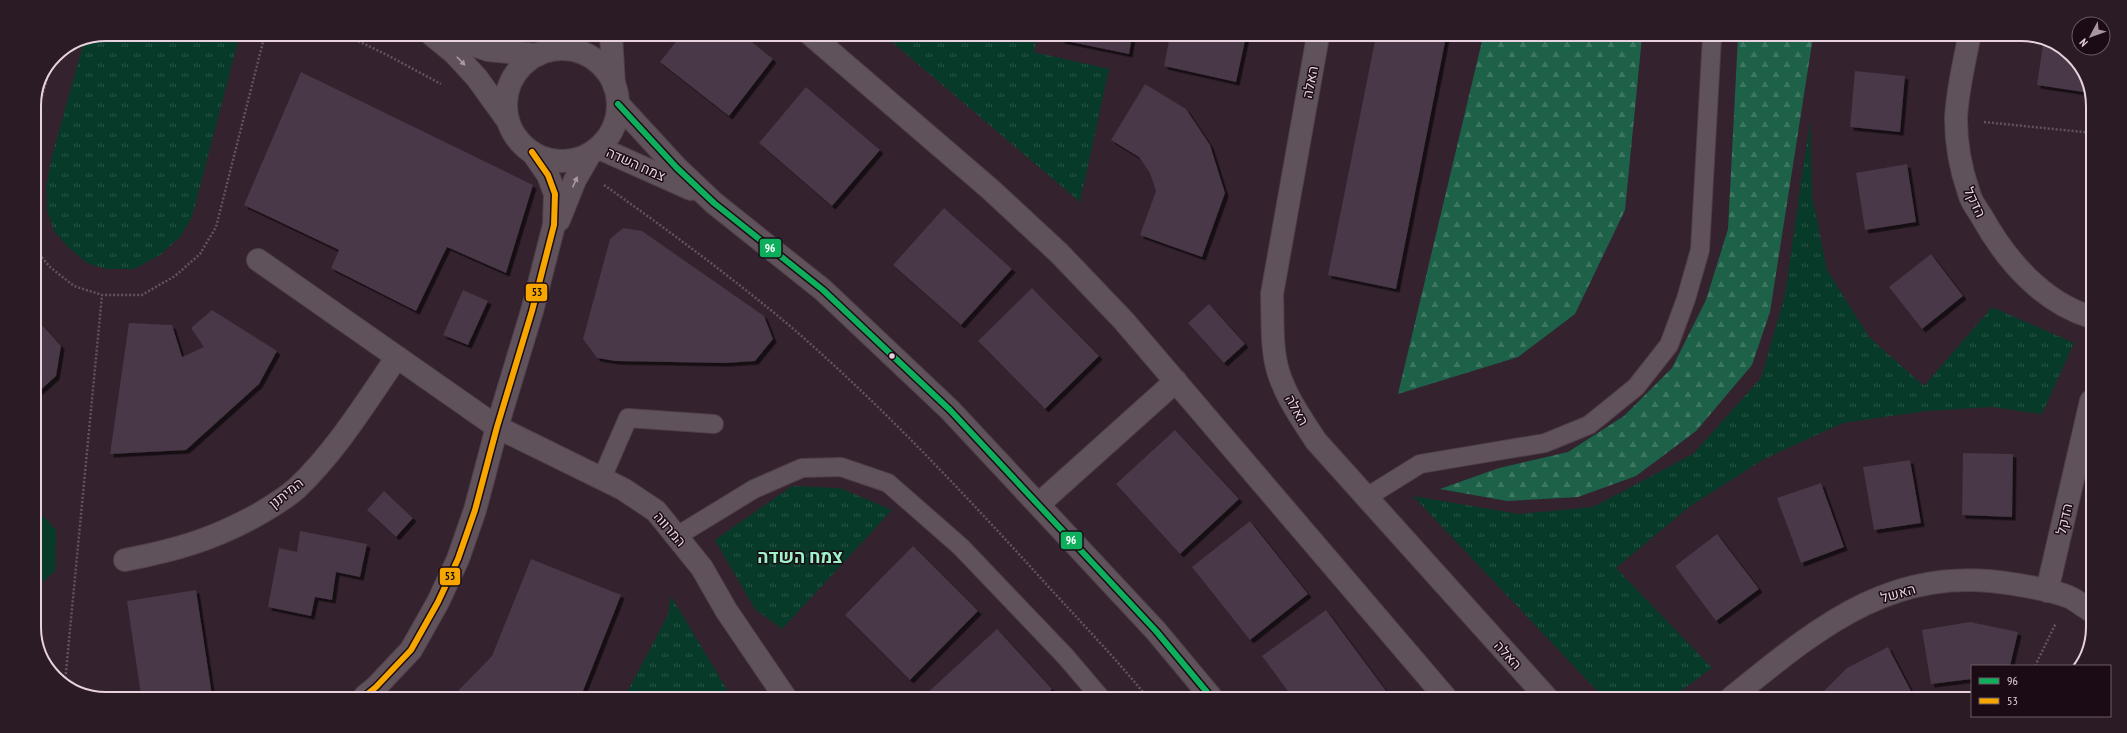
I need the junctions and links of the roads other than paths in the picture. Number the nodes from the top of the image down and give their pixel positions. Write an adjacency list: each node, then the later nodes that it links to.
1 (439, 41): 11 (street, one-way to 11)
2 (462, 41): 9 (street)
3 (559, 41): 9 (street)
4 (612, 41): 10 (street)
5 (818, 41): 19 (street)
6 (1317, 41): 24 (street, האלה)
7 (1712, 41): 24 (lane)
8 (1969, 41): 17 (street, הדקל)
9 (543, 53): 10 (street); 11 (street)
10 (616, 94): 13 (street); 14 (street, צמח השדה)
11 (508, 121): 12 (street)
12 (532, 152): 13 (street); 15 (street)
13 (590, 157): 14 (street, צמח השדה); 15 (street, one-way to 13)
14 (714, 203): 25 (street, צמח השדה)
15 (549, 244): 22 (street)
16 (258, 260): 18 (street)
17 (2086, 316)
18 (397, 357): 22 (street); 27 (street, המיתנן)
19 (1176, 381): 25 (street); 34 (street)
20 (2086, 423): 28 (street, הדקל)
21 (714, 424): 23 (lane)
22 (497, 426): 23 (street, המרווה); 30 (street)
23 (602, 478): 26 (street, המרווה)
24 (1367, 497): 35 (street, האלה)
25 (1039, 504): 33 (street, צמח השדה)
26 (677, 536): 31 (street, המרווה); 32 (lane)
27 (125, 560)
28 (2047, 591): 29 (street, האשל); 36 (street, האשל)
29 (2086, 608)
30 (370, 692)
31 (782, 692)
32 (1096, 692)
33 (1207, 692)
34 (1441, 692)
35 (1542, 692)
36 (1738, 692)

